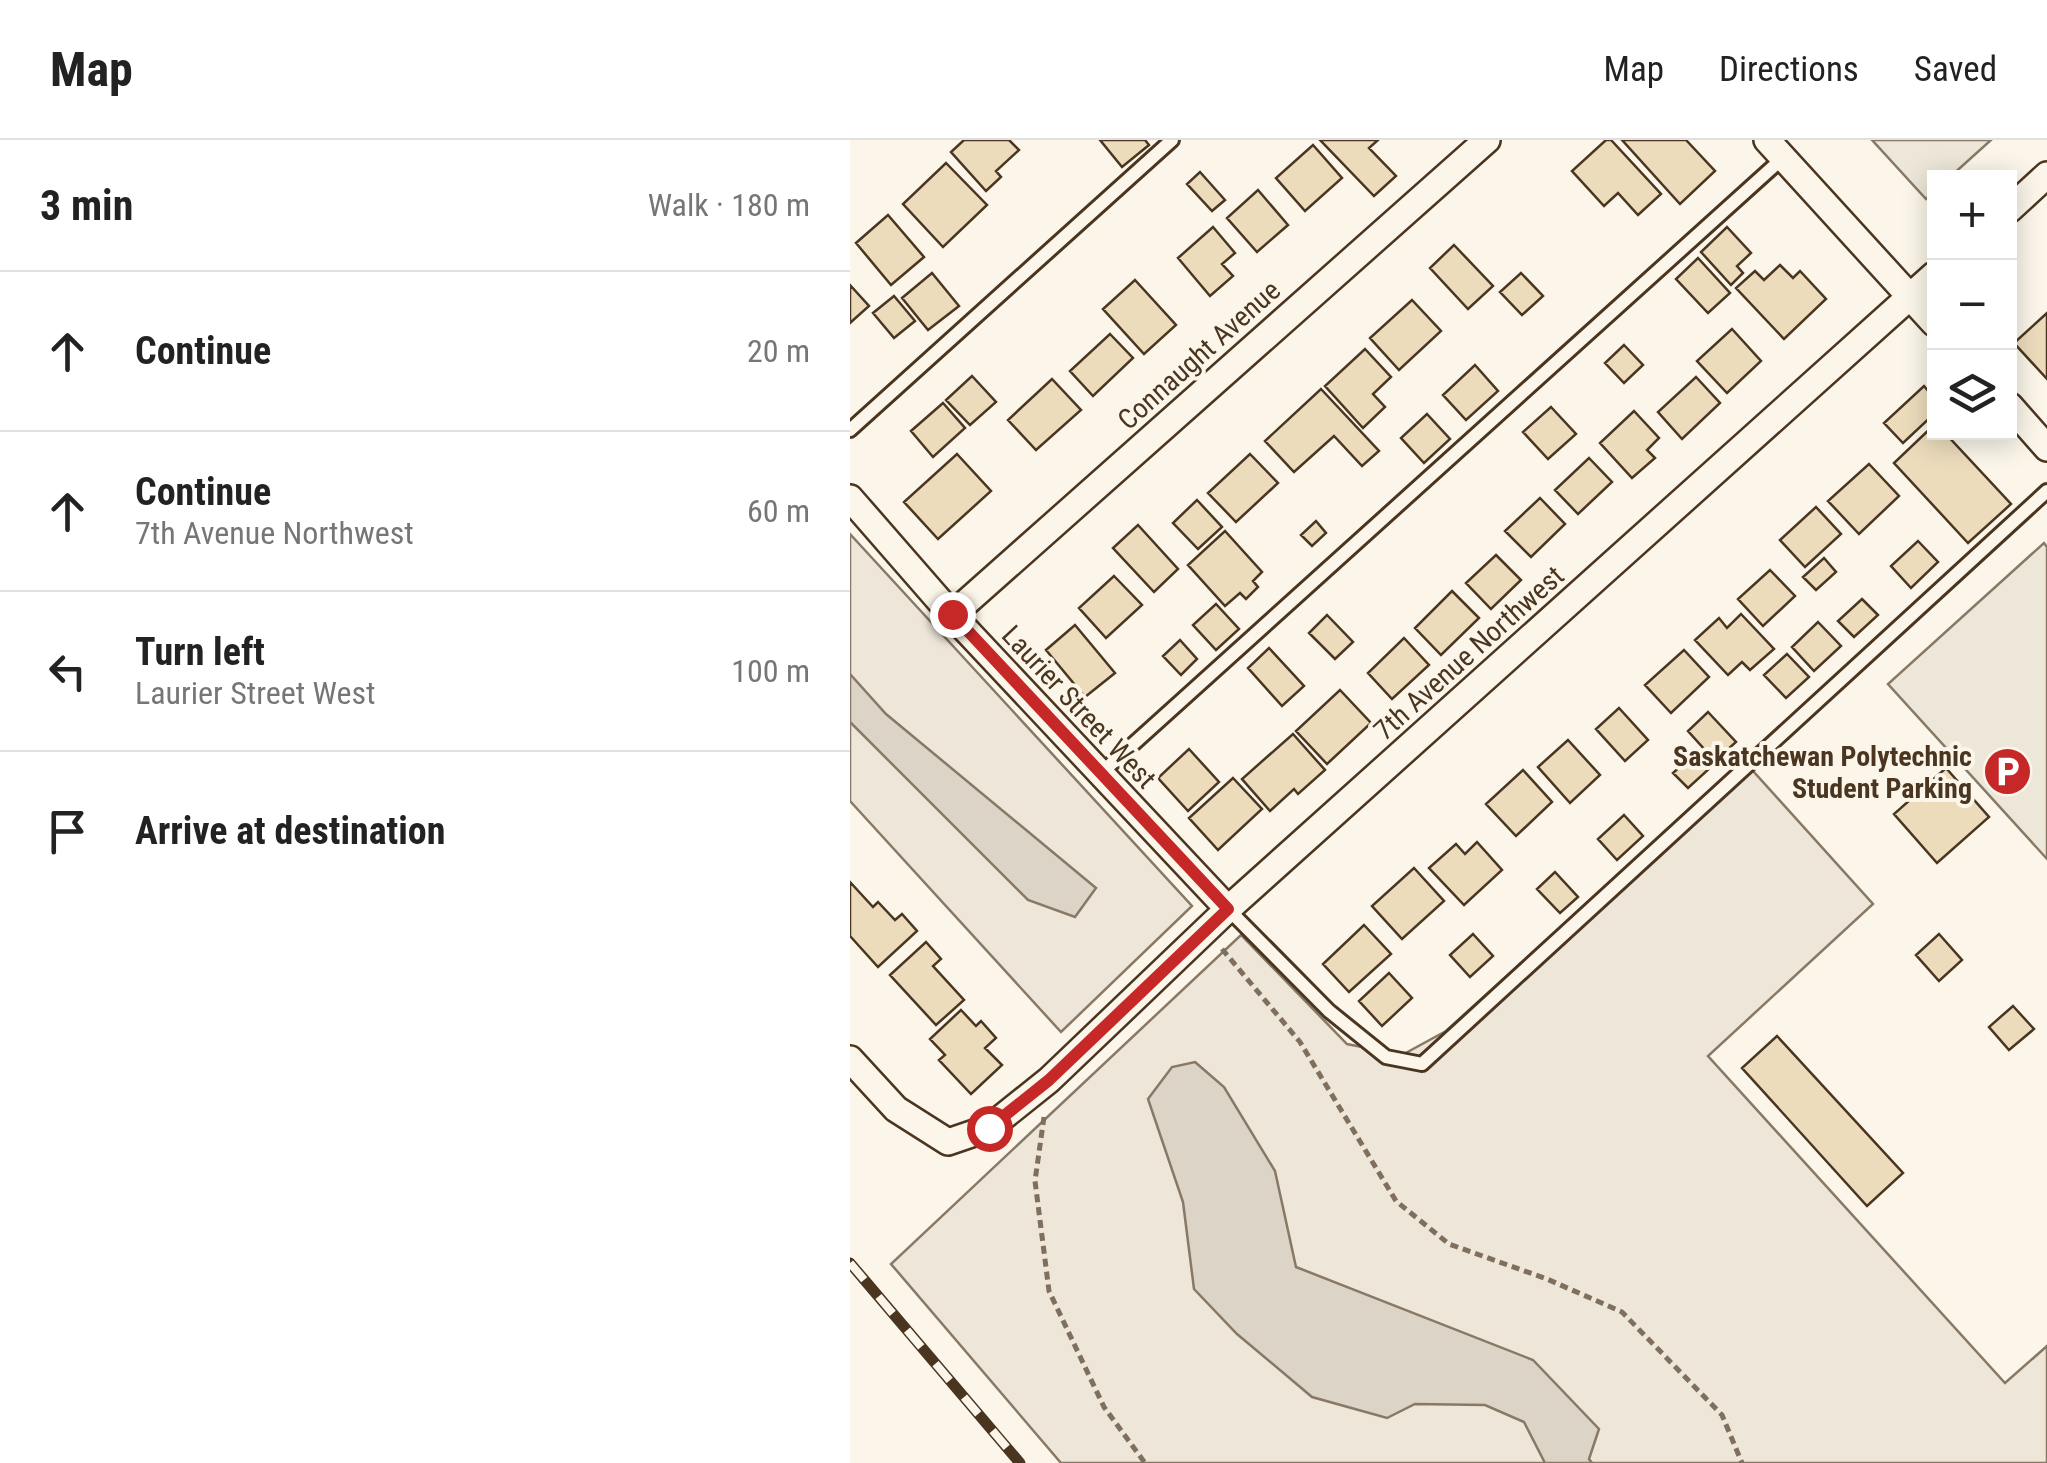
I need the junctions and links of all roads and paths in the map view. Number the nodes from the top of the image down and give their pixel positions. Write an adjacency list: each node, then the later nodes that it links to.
1 (1172, 140): 10 (lane)
2 (1487, 140): 14 (street, Connaught Avenue)
3 (1776, 148): 7 (street); 15 (lane)
4 (2047, 175): 5 (street)
5 (2017, 203)
6 (1927, 282): 7 (street, 7th Avenue Northwest)
7 (1911, 296): 8 (street); 16 (street, 7th Avenue Northwest)
8 (1927, 314)
9 (2017, 414): 11 (street)
10 (850, 430)
11 (2047, 448)
12 (2047, 490): 16 (lane)
13 (850, 498): 14 (street, Laurier Street West)
14 (952, 614): 15 (street, Laurier Street West)
15 (1100, 774): 16 (street, Laurier Street West)
16 (1228, 909): 17 (street, 7th Avenue Northwest)
17 (1206, 930): 19 (street, 7th Avenue Northwest); 21 (path)
18 (850, 1060): 19 (street, 7th Avenue Northwest)
19 (1049, 1080): 20 (path)
20 (1146, 1463)
21 (1742, 1463)

